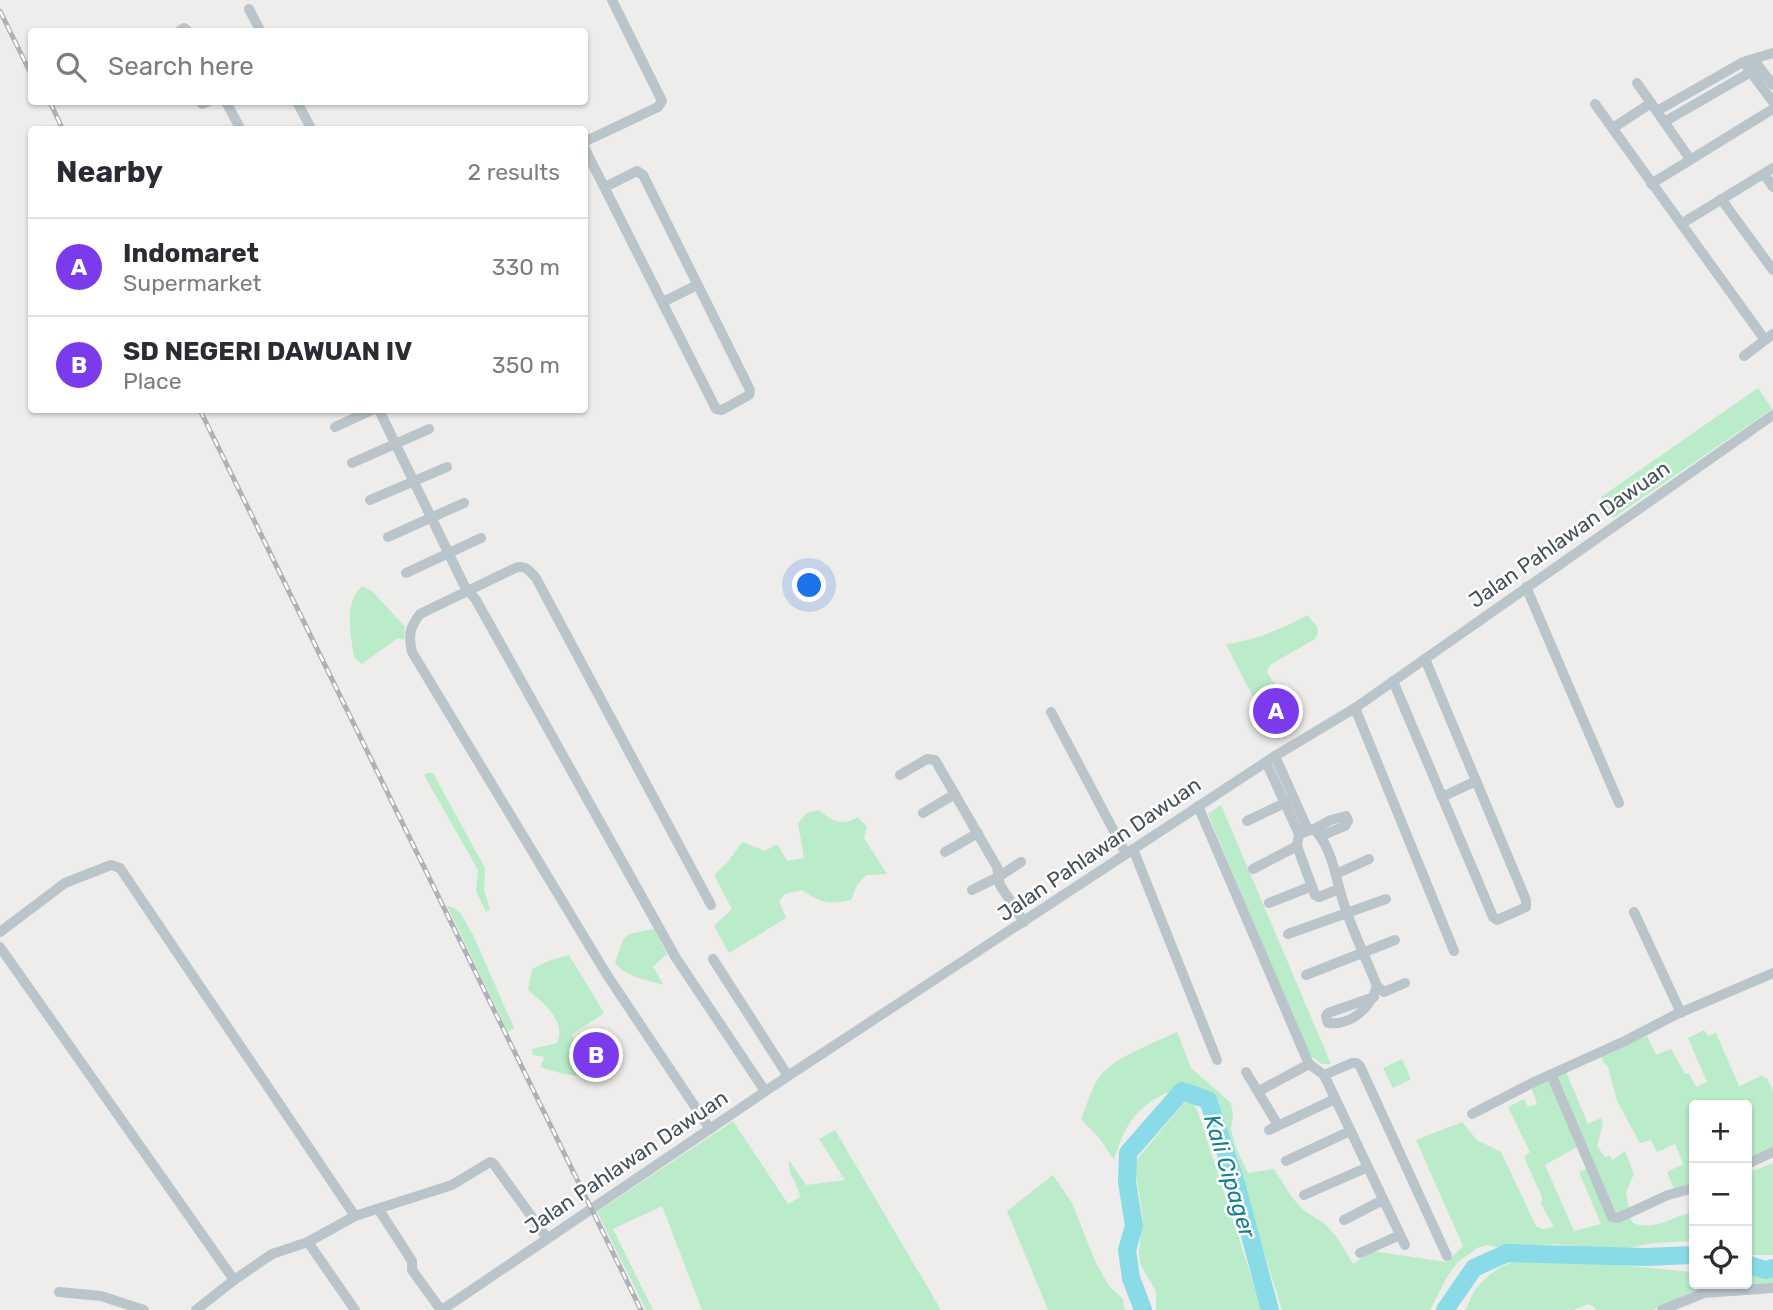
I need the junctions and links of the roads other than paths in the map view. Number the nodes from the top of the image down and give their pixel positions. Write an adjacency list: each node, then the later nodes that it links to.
1 (612, 0): 19 (street)
2 (249, 9): 3 (street)
3 (259, 28)
4 (1773, 53): 5 (street)
5 (1748, 61): 6 (street); 8 (street); 13 (street)
6 (1751, 72): 9 (street); 15 (street)
7 (1637, 83): 13 (street)
8 (1773, 85)
9 (1773, 102)
10 (1595, 104): 18 (street)
11 (227, 105): 16 (street)
12 (299, 105): 17 (street)
13 (1654, 107): 15 (street); 18 (street)
14 (1773, 109): 21 (street)
15 (1664, 122): 21 (street)
16 (238, 126)
17 (310, 126)
18 (1613, 128): 23 (street)
19 (588, 143)
20 (588, 153): 24 (street)
21 (1690, 159): 23 (street)
22 (1768, 171): 25 (street); 26 (street)
23 (1651, 184): 27 (street)
24 (605, 187): 29 (street); 30 (street)
25 (1773, 187)
26 (1721, 199): 27 (street); 28 (street)
27 (1681, 224): 31 (street)
28 (1773, 270)
29 (698, 285): 30 (street); 30 (street)
30 (663, 302)
31 (1769, 337): 32 (street)
32 (1744, 356)
33 (365, 413): 36 (street)
34 (381, 413): 38 (street)
35 (1773, 415): 49 (street, Jalan Pahlawan Dawuan)
36 (335, 427)
37 (429, 429): 38 (street)
38 (396, 443): 39 (street); 41 (street)
39 (352, 463)
40 (447, 467): 41 (street)
41 (414, 481): 42 (street); 44 (street)
42 (370, 500)
43 (464, 503): 44 (street)
44 (431, 518): 45 (street); 47 (street)
45 (388, 537)
46 (481, 538): 47 (street)
47 (449, 554): 48 (street); 50 (street)
48 (405, 573)
49 (1526, 587): 51 (street, Jalan Pahlawan Dawuan); 61 (street)
50 (468, 589): 79 (street); 100 (street); 104 (street)
51 (1425, 659): 52 (street, Jalan Pahlawan Dawuan); 57 (street)
52 (1393, 681): 53 (street, Jalan Pahlawan Dawuan); 59 (street)
53 (1355, 708): 55 (street, Jalan Pahlawan Dawuan); 87 (street)
54 (1051, 712): 68 (street)
55 (1271, 759): 60 (street); 62 (street, Jalan Pahlawan Dawuan)
56 (900, 775): 58 (street)
57 (1476, 781): 59 (street); 59 (street)
58 (955, 794): 63 (street); 65 (street)
59 (1442, 797)
60 (1289, 801): 64 (street); 66 (street)
61 (1619, 803)
62 (1198, 806): 68 (street, Jalan Pahlawan Dawuan); 95 (street)
63 (923, 813)
64 (1247, 821)
65 (978, 833): 67 (street); 73 (street)
66 (1308, 835): 71 (street); 72 (street); 74 (street)
67 (946, 852)
68 (1129, 852): 82 (street, Jalan Pahlawan Dawuan); 94 (street)
69 (1369, 859): 72 (street)
70 (1021, 862): 73 (street)
71 (1253, 869)
72 (1336, 874): 75 (street)
73 (998, 877): 76 (street); 82 (street)
74 (1312, 886): 75 (street); 78 (street)
75 (1339, 889): 80 (street)
76 (972, 890)
77 (1386, 899): 80 (street)
78 (1269, 903)
79 (711, 905)
80 (1346, 912): 84 (street); 88 (street)
81 (1634, 912): 93 (street)
82 (1024, 922): 99 (street, Jalan Pahlawan Dawuan)
83 (0, 932): 114 (street)
84 (1288, 934)
85 (1395, 940): 88 (street)
86 (0, 947): 120 (street)
87 (1454, 951)
88 (1364, 952): 91 (street); 92 (street)
89 (713, 959): 99 (street)
90 (1773, 973): 93 (street)
91 (1307, 975)
92 (1405, 983)
93 (1681, 1013): 97 (street)
94 (1217, 1060)
95 (1309, 1064): 98 (street); 101 (street)
96 (1246, 1072): 101 (street)
97 (1551, 1074): 103 (street); 110 (street)
98 (1324, 1075): 102 (street); 119 (street)
99 (788, 1076): 100 (street, Jalan Pahlawan Dawuan)
100 (765, 1091): 104 (street, Jalan Pahlawan Dawuan)
101 (1259, 1091): 102 (street)
102 (1335, 1099): 105 (street)
103 (1472, 1114)
104 (710, 1129): 116 (street, Jalan Pahlawan Dawuan)
105 (1350, 1131): 107 (street); 109 (street)
106 (1773, 1152): 108 (street)
107 (1286, 1161)
108 (1749, 1163)
109 (1367, 1167): 111 (street); 112 (street)
110 (1689, 1189)
111 (1304, 1195)
112 (1383, 1200): 115 (street); 118 (street)
113 (379, 1209): 114 (street); 116 (street); 126 (street)
114 (355, 1216): 117 (street)
115 (1344, 1220)
116 (547, 1238): 126 (street, Jalan Pahlawan Dawuan)
117 (308, 1242): 120 (street); 125 (street)
118 (1360, 1253)
119 (1447, 1256)
120 (233, 1280): 124 (street)
121 (1773, 1288): 127 (street)
122 (59, 1292): 123 (street)
123 (144, 1310)
124 (196, 1310)
125 (355, 1310)
126 (443, 1310)
127 (1662, 1310)

